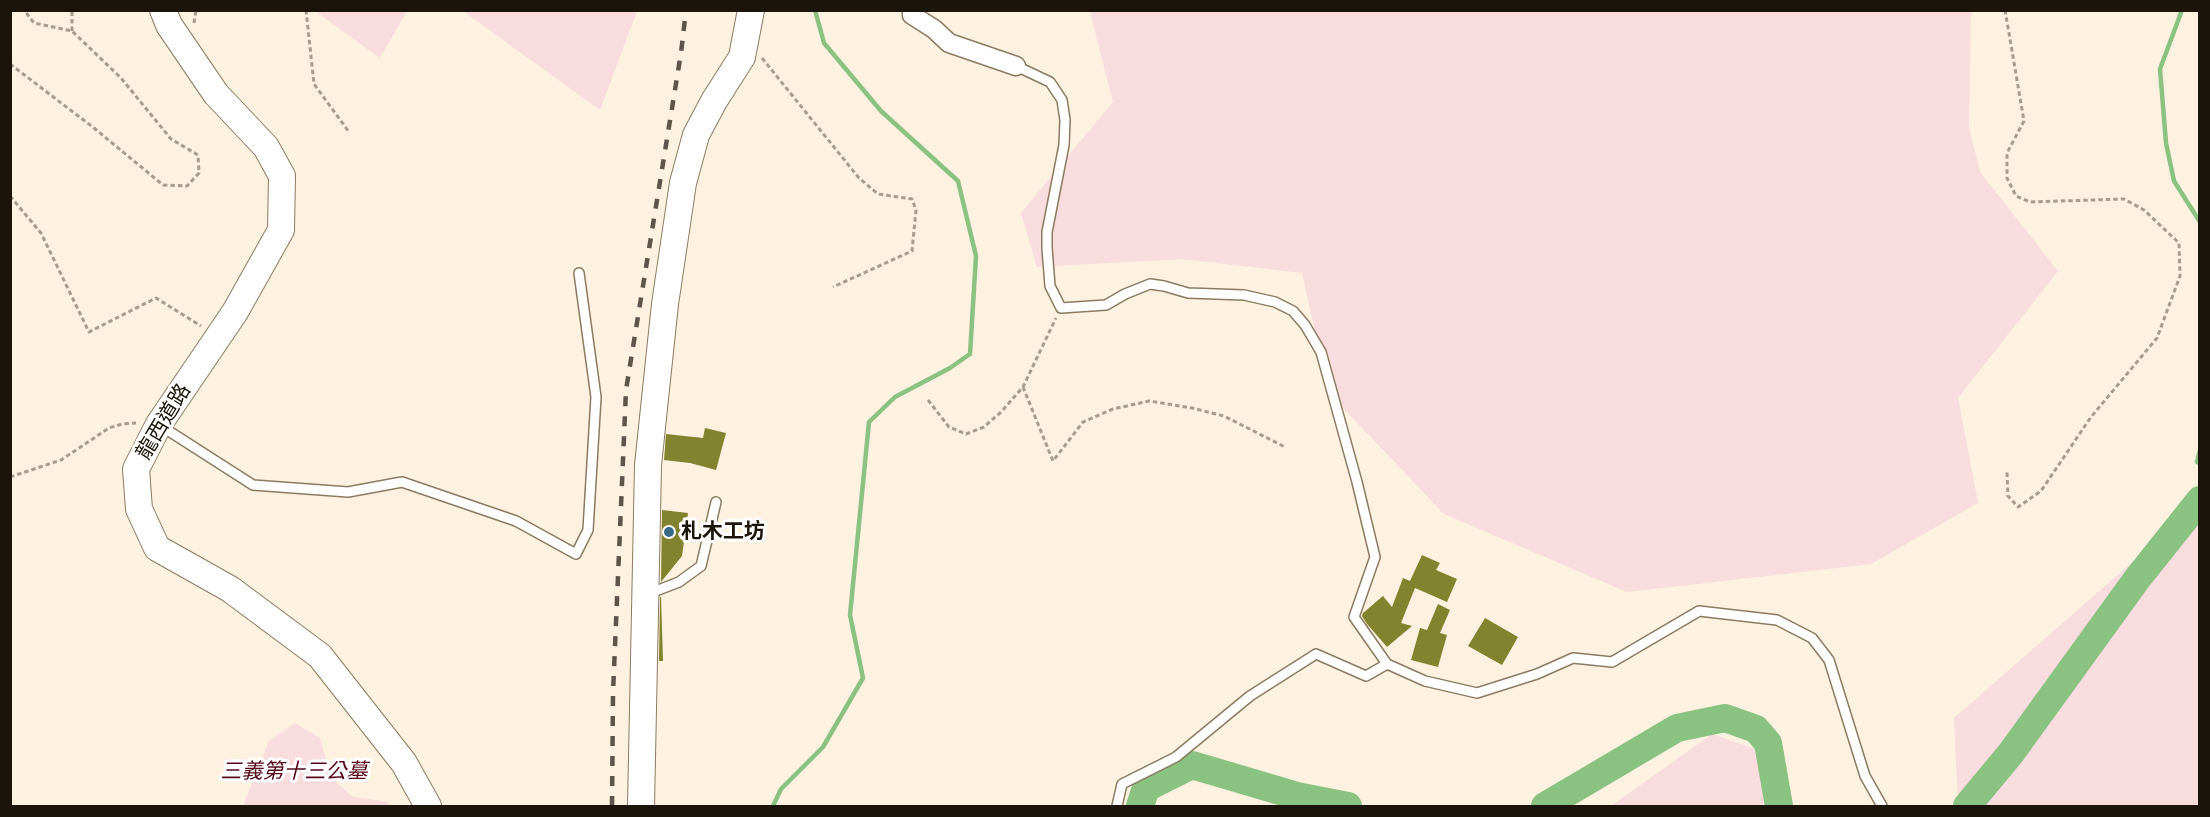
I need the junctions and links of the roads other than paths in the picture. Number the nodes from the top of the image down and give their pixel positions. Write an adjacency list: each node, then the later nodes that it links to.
1 (163, 10): 6 (street, 龍西道路)
2 (752, 10): 8 (street)
3 (912, 10): 4 (street)
4 (1016, 66): 9 (lane)
5 (579, 273): 6 (lane)
6 (159, 424): 10 (street, 龍西道路)
7 (716, 502): 8 (lane)
8 (645, 595): 11 (street)
9 (1387, 664): 12 (lane); 13 (lane)
10 (429, 807)
11 (641, 807)
12 (1117, 807)
13 (1882, 807)

